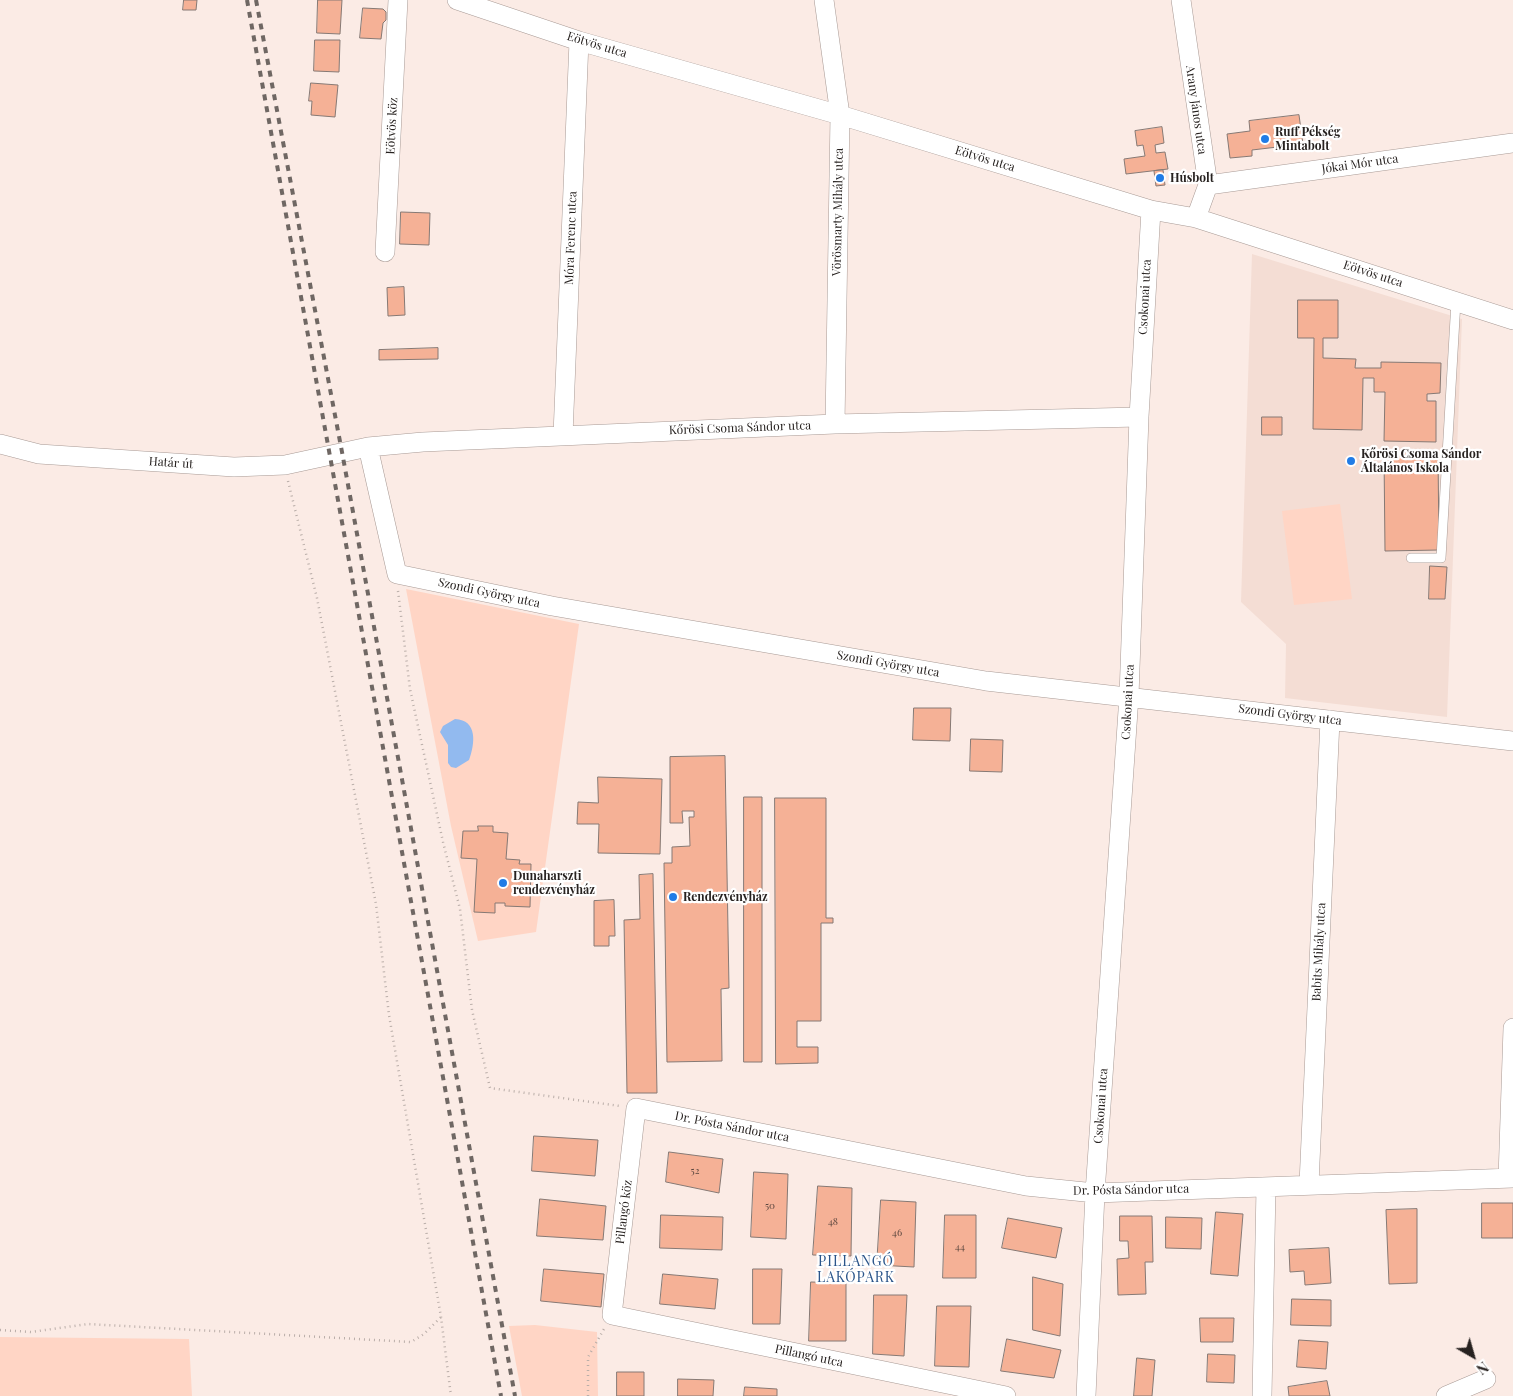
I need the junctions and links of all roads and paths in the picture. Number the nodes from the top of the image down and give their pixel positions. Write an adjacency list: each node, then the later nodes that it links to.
1 (398, 0): 12 (street, Eötvös köz)
2 (457, 0): 5 (street, Eötvös utca)
3 (824, 0): 7 (street, Vörösmarty Mihály utca)
4 (1181, 0): 9 (street, Arany János utca)
5 (477, 3): 6 (street, Eötvös utca)
6 (579, 41): 7 (street, Eötvös utca); 17 (street, Móra Ferenc utca)
7 (840, 115): 10 (street, Eötvös utca); 16 (street, Vörösmarty Mihály utca)
8 (1513, 143): 9 (street, Jókai Mór utca)
9 (1208, 185): 11 (street, Arany János utca)
10 (1151, 210): 11 (street, Eötvös utca); 15 (street, Csokonai utca)
11 (1196, 218): 13 (street, Eötvös utca)
12 (385, 252)
13 (1456, 301): 14 (street, Eötvös utca); 22 (lane)
14 (1513, 320)
15 (1139, 417): 16 (street, Kőrösi Csoma Sándor utca); 24 (street, Csokonai utca)
16 (835, 424): 17 (street, Kőrösi Csoma Sándor utca)
17 (563, 435): 19 (street, Kőrösi Csoma Sándor utca)
18 (0, 444): 21 (street, Határ út)
19 (368, 447): 20 (street, Kőrösi Csoma Sándor utca); 23 (street)
20 (342, 452): 21 (street, Határ út)
21 (285, 465): 34 (path)
22 (1411, 558)
23 (396, 574): 24 (street, Szondi György utca); 28 (path)
24 (1129, 696): 25 (street, Szondi György utca); 32 (street, Csokonai utca)
25 (1330, 720): 26 (street, Szondi György utca); 30 (street, Babits Mihály utca)
26 (1513, 741)
27 (1513, 1028): 29 (street)
28 (636, 1108): 32 (street, Dr. Pósta Sándor utca); 33 (street, Pillangó köz)
29 (1510, 1178): 30 (street, Dr. Pósta Sándor utca)
30 (1309, 1184): 31 (street, Dr. Pósta Sándor utca)
31 (1266, 1187): 32 (street, Dr. Pósta Sándor utca); 41 (street)
32 (1095, 1193): 40 (street, Csokonai utca)
33 (612, 1315): 38 (path); 39 (street, Pillangó utca)
34 (441, 1317): 35 (path); 37 (path)
35 (0, 1330)
36 (1486, 1379): 42 (street)
37 (451, 1396)
38 (588, 1396)
39 (1006, 1396)
40 (1086, 1396)
41 (1262, 1396)
42 (1446, 1396)

